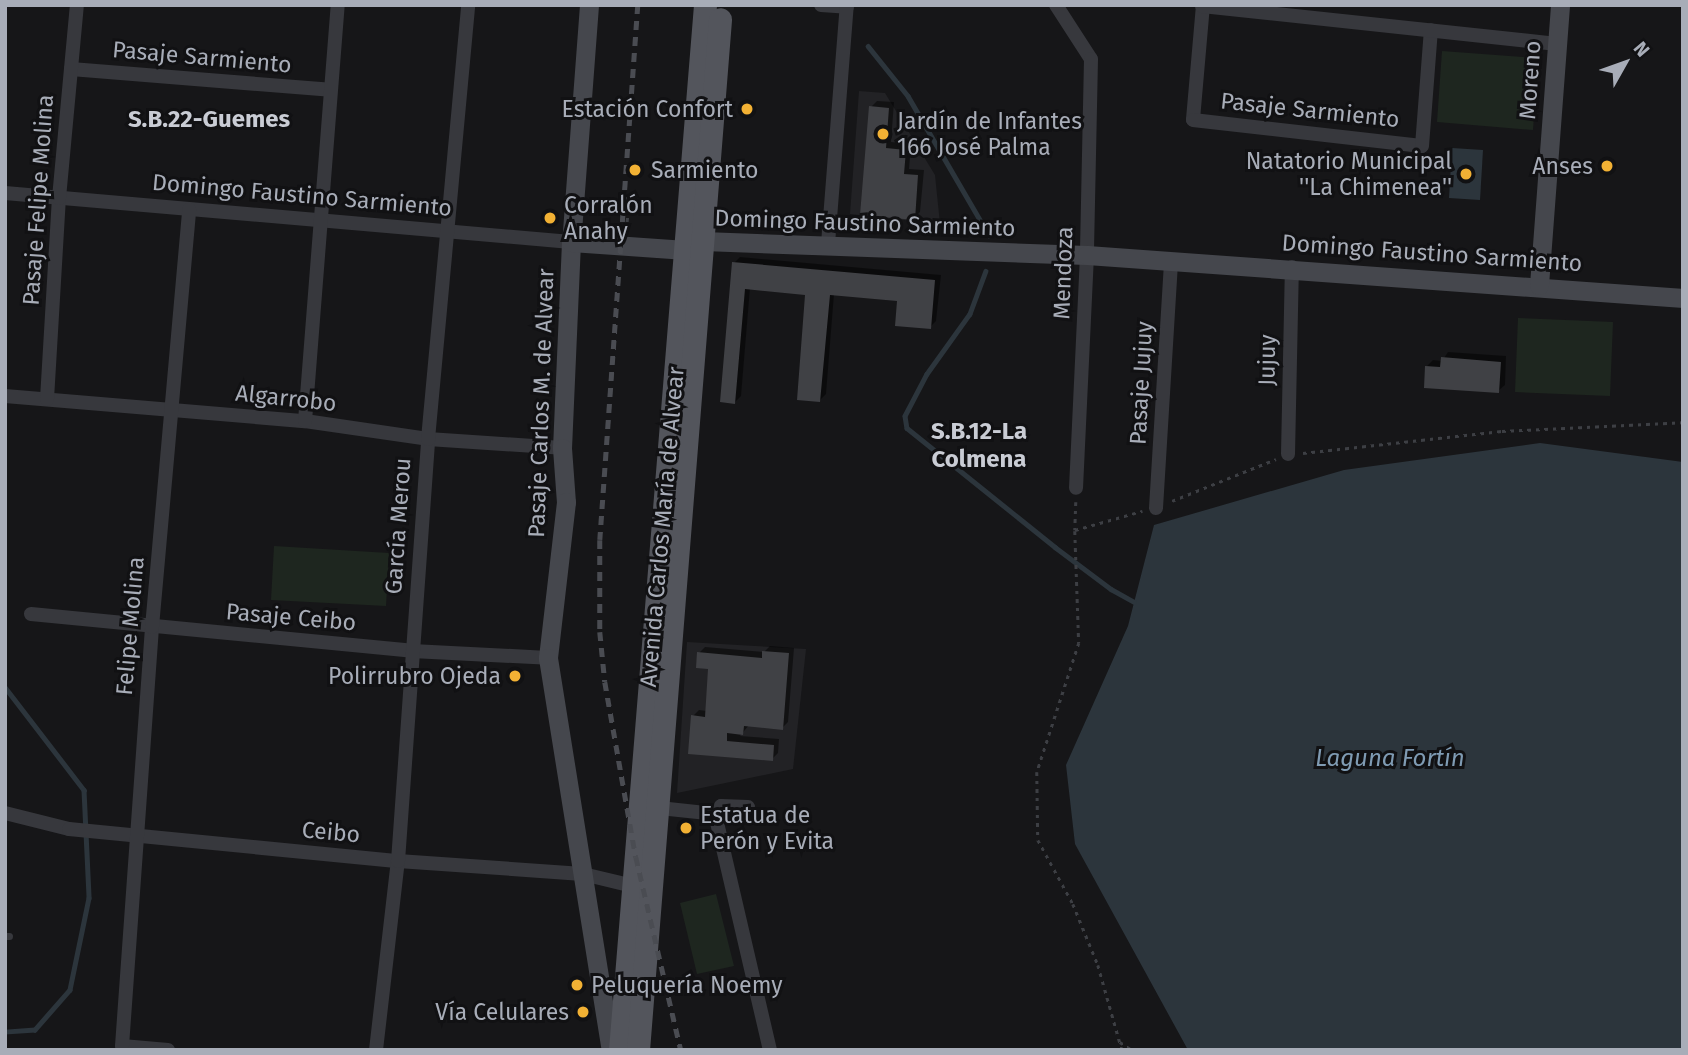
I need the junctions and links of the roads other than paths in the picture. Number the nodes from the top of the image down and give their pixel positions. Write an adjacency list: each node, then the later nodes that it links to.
1 (77, 5): 14 (street, Pasaje Felipe Molina)
2 (338, 5): 15 (street)
3 (468, 5): 20 (street, García Merou)
4 (589, 5): 21 (street, Pasaje Carlos M. de Alvear)
5 (705, 5): 23 (main road, Avenida Carlos María de Alvear)
6 (721, 5): 23 (main road, Avenida Carlos María de Alvear)
7 (821, 5): 10 (street)
8 (1056, 5): 24 (street, Mendoza)
9 (1560, 5): 13 (street, Moreno)
10 (847, 6): 22 (street)
11 (1203, 6): 12 (street); 12 (street, Pasaje Sarmiento)
12 (1431, 30): 13 (street)
13 (1557, 44): 27 (street, Moreno)
14 (71, 69): 15 (street, Pasaje Sarmiento); 17 (street, Pasaje Felipe Molina)
15 (330, 90): 19 (street)
16 (5, 193): 17 (street, Domingo Faustino Sarmiento)
17 (59, 198): 18 (street, Domingo Faustino Sarmiento); 30 (street, Pasaje Felipe Molina)
18 (189, 210): 19 (street, Domingo Faustino Sarmiento); 31 (street, Felipe Molina)
19 (320, 222): 20 (street, Domingo Faustino Sarmiento); 32 (street)
20 (448, 233): 21 (street, Domingo Faustino Sarmiento); 33 (street, García Merou)
21 (571, 242): 23 (street, Domingo Faustino Sarmiento); 34 (street, Pasaje Carlos M. de Alvear)
22 (828, 244): 23 (street, Domingo Faustino Sarmiento); 24 (street, Domingo Faustino Sarmiento)
23 (694, 246): 42 (main road, Avenida Carlos María de Alvear)
24 (1087, 255): 25 (street, Domingo Faustino Sarmiento); 36 (street, Mendoza)
25 (1171, 262): 26 (street, Domingo Faustino Sarmiento); 37 (street, Pasaje Jujuy)
26 (1292, 267): 27 (street, Domingo Faustino Sarmiento); 35 (street, Jujuy)
27 (1539, 285): 28 (street, Domingo Faustino Sarmiento)
28 (1683, 298)
29 (5, 396): 30 (street, Algarrobo)
30 (47, 399): 31 (street, Algarrobo)
31 (170, 410): 32 (street, Algarrobo); 39 (street, Felipe Molina)
32 (305, 421): 33 (street, Algarrobo)
33 (428, 439): 34 (street, Algarrobo); 40 (street, García Merou)
34 (562, 448): 41 (street, Pasaje Carlos M. de Alvear)
35 (1288, 454)
36 (1076, 488)
37 (1156, 508)
38 (31, 614): 39 (street, Pasaje Ceibo)
39 (152, 627): 40 (street, Pasaje Ceibo); 46 (street, Felipe Molina)
40 (412, 651): 41 (street, Pasaje Ceibo); 47 (street, García Merou)
41 (548, 658): 48 (street, Pasaje Carlos M. de Alvear)
42 (649, 807): 45 (street); 49 (main road, Avenida Carlos María de Alvear)
43 (748, 807): 45 (street)
44 (5, 813): 46 (street, Ceibo)
45 (715, 814): 56 (street)
46 (135, 836): 47 (street, Ceibo); 50 (street, Felipe Molina)
47 (398, 861): 48 (street, Ceibo); 52 (street, García Merou)
48 (583, 874): 49 (street, Ceibo); 53 (street, Pasaje Carlos M. de Alvear)
49 (643, 884): 54 (main road, Avenida Carlos María de Alvear); 55 (main road, Avenida Carlos María de Alvear)
50 (119, 1048): 51 (street)
51 (168, 1050)
52 (376, 1050)
53 (611, 1050)
54 (620, 1050)
55 (638, 1050)
56 (770, 1050)

